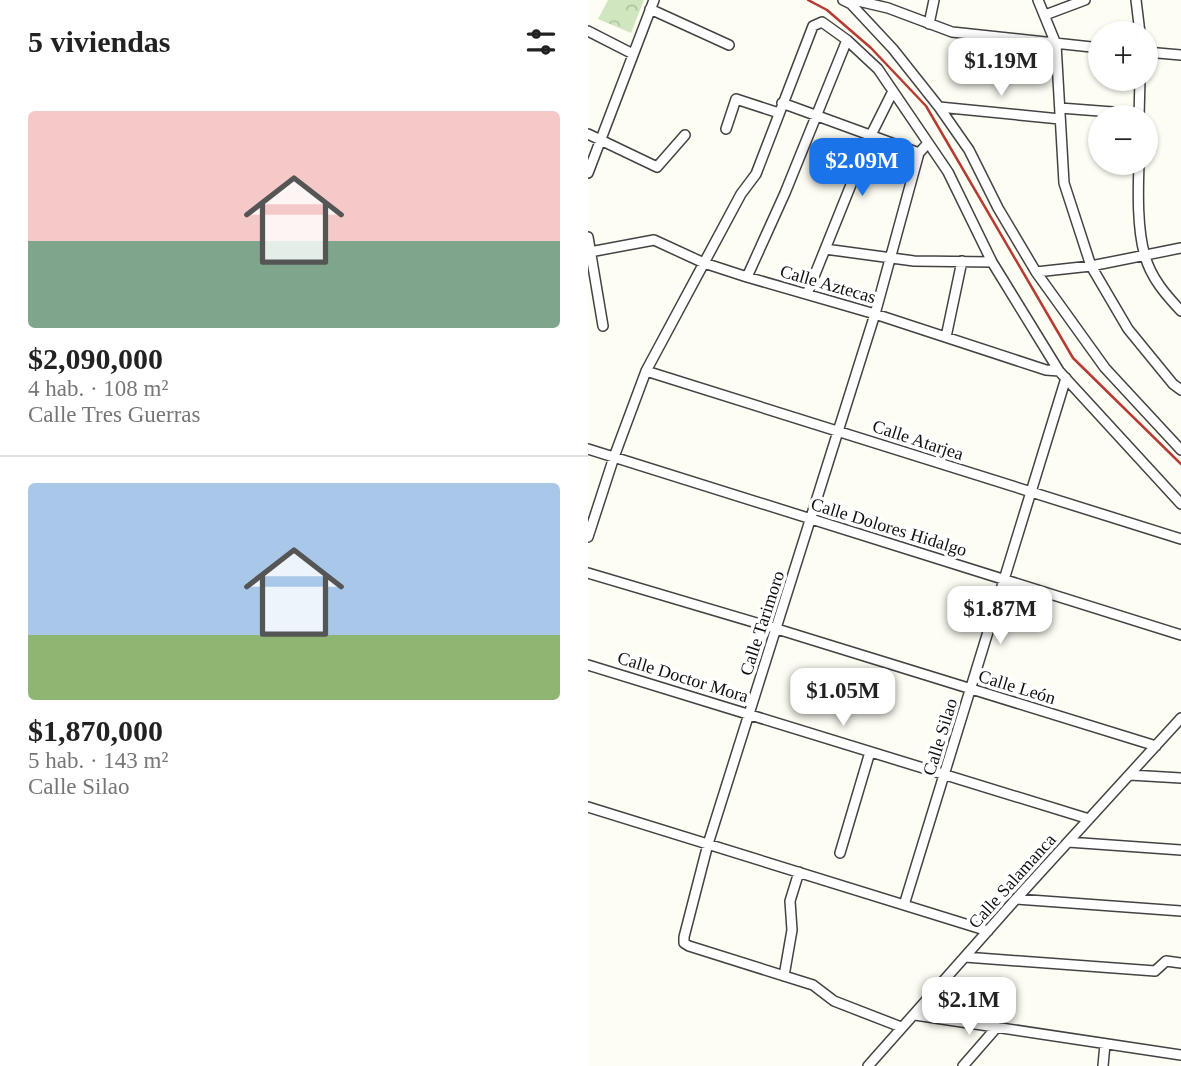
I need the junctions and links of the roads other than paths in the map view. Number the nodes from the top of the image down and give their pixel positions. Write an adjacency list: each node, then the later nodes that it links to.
1 (934, 0): 10 (street)
2 (1038, 0): 8 (street)
3 (1085, 0): 8 (street)
4 (1136, 0): 9 (street)
5 (850, 1): 6 (street); 21 (street)
6 (889, 4): 10 (street)
7 (652, 5): 14 (street); 17 (street)
8 (1045, 15): 13 (street)
9 (1139, 21)
10 (929, 24): 13 (street)
11 (588, 31): 17 (street)
12 (847, 40): 19 (street); 20 (street); 25 (street)
13 (1056, 44): 15 (street); 22 (street)
14 (729, 45)
15 (1088, 47)
16 (1158, 53): 18 (street)
17 (633, 54): 31 (street)
18 (1181, 55)
19 (893, 90): 30 (street); 32 (street)
20 (782, 103): 24 (street); 25 (street)
21 (939, 107): 26 (street); 46 (street)
22 (1060, 108): 23 (street); 26 (street)
23 (1088, 110)
24 (779, 113): 27 (street); 44 (street)
25 (816, 115): 30 (street); 47 (street)
26 (1060, 119): 45 (street)
27 (726, 129)
28 (588, 134): 31 (street)
29 (684, 135): 31 (street)
30 (871, 135): 33 (street); 38 (street)
31 (601, 140): 34 (street)
32 (928, 143): 33 (street); 43 (street)
33 (919, 153): 41 (street, Calle Tarimoro)
34 (588, 173)
35 (1139, 175): 40 (street)
36 (588, 237): 39 (street)
37 (1181, 248): 40 (street)
38 (825, 249): 41 (street); 48 (street)
39 (590, 252): 44 (street, Calle Aztecas); 51 (street)
40 (1144, 256): 45 (street); 49 (street)
41 (889, 259): 42 (street); 50 (street, Calle Tarimoro)
42 (962, 261): 43 (street); 52 (street)
43 (992, 262): 54 (street)
44 (704, 263): 47 (street, Calle Aztecas); 53 (street)
45 (1091, 266): 46 (street); 55 (street)
46 (1036, 272): 59 (street)
47 (747, 277): 48 (street, Calle Aztecas)
48 (807, 294): 50 (street, Calle Aztecas)
49 (1181, 311)
50 (875, 314): 52 (street, Calle Aztecas); 57 (street, Calle Tarimoro)
51 (603, 326)
52 (946, 337): 54 (street, Calle Aztecas)
53 (646, 371): 57 (street, Calle Atarjea); 60 (street)
54 (1062, 375): 61 (street, Calle Silao); 62 (street)
55 (1177, 382): 56 (street)
56 (1181, 390)
57 (839, 431): 61 (street, Calle Atarjea); 63 (street, Calle Tarimoro)
58 (588, 449): 60 (street, Calle Dolores Hidalgo)
59 (1181, 450)
60 (614, 457): 63 (street, Calle Dolores Hidalgo); 64 (street)
61 (1031, 492): 65 (street, Calle Atarjea); 67 (street, Calle Silao)
62 (1181, 503)
63 (811, 519): 67 (street, Calle Dolores Hidalgo); 68 (street, Calle Tarimoro)
64 (588, 537)
65 (1181, 539)
66 (588, 573): 68 (street, Calle León)
67 (1004, 580): 69 (street, Calle Dolores Hidalgo); 71 (street, Calle Silao)
68 (777, 629): 71 (street, Calle León); 72 (street, Calle Tarimoro)
69 (1181, 635)
70 (588, 665): 72 (street, Calle Doctor Mora)
71 (971, 689): 74 (street, Calle León); 76 (street, Calle Silao)
72 (750, 715): 75 (street, Calle Doctor Mora); 82 (street, Calle Tarimoro)
73 (1181, 719): 74 (street, Calle Salamanca)
74 (1156, 746): 77 (street, Calle Salamanca)
75 (870, 752): 76 (street, Calle Doctor Mora); 84 (street)
76 (944, 775): 80 (street, Calle Doctor Mora); 87 (street, Calle Silao)
77 (1130, 775): 78 (street); 80 (street, Calle Salamanca)
78 (1181, 778)
79 (588, 807): 82 (street)
80 (1089, 819): 81 (street, Calle Salamanca)
81 (1068, 842): 83 (street); 86 (street, Calle Salamanca)
82 (708, 844): 85 (street); 92 (street, Calle Tarimoro)
83 (1181, 850)
84 (840, 853)
85 (799, 872): 87 (street); 92 (street)
86 (1016, 899): 88 (street); 89 (street, Calle Salamanca)
87 (905, 905): 89 (street)
88 (1181, 911)
89 (988, 931): 90 (street, Calle Salamanca)
90 (965, 957): 91 (street); 93 (street, Calle Salamanca)
91 (1181, 963)
92 (784, 976): 94 (street)
93 (915, 1015): 94 (street, Calle Salamanca); 95 (street)
94 (901, 1027): 98 (street, Calle Salamanca)
95 (997, 1027): 96 (street); 99 (street)
96 (1105, 1044): 97 (street); 100 (street)
97 (1181, 1055)
98 (868, 1066)
99 (963, 1066)
100 (1102, 1066)

